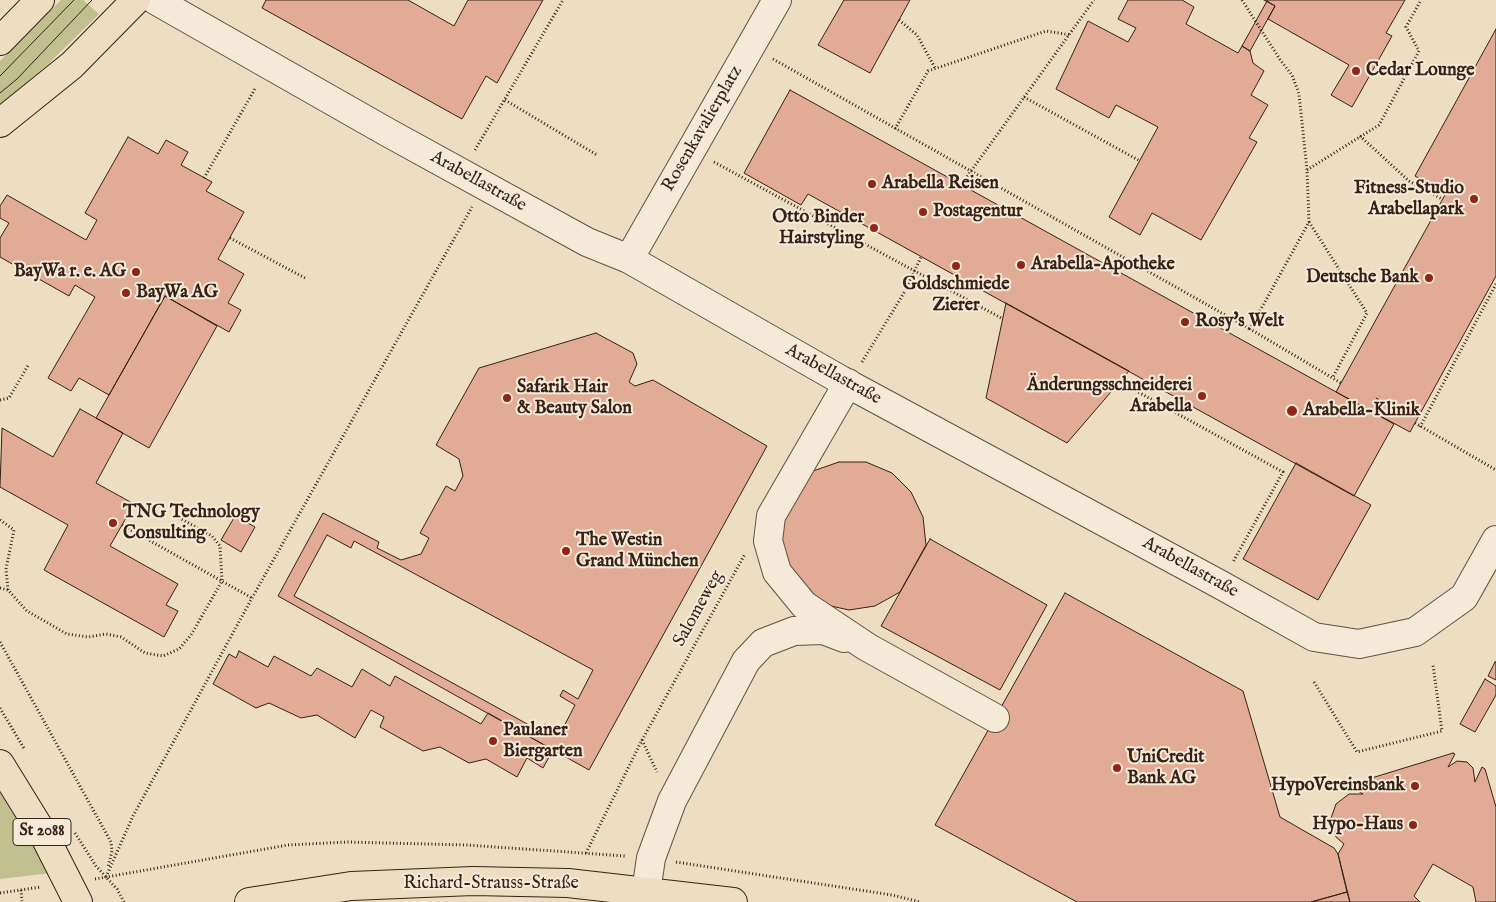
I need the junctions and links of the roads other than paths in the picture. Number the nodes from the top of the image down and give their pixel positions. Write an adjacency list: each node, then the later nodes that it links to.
1 (40, 0): 5 (main road)
2 (136, 0): 6 (main road)
3 (155, 0): 7 (street, Arabellastraße)
4 (777, 0): 7 (street, Rosenkavalierplatz)
5 (0, 41)
6 (0, 123)
7 (629, 259): 8 (street, Arabellastraße)
8 (844, 382): 9 (street, Arabellastraße); 10 (street)
9 (1496, 540)
10 (867, 647): 11 (street); 13 (street)
11 (995, 718)
12 (0, 764): 14 (main road, St 2088)
13 (646, 892): 15 (main road, Richard-Strauss-Straße); 16 (main road, Richard-Strauss-Straße)
14 (78, 902)
15 (249, 902)
16 (733, 902)

